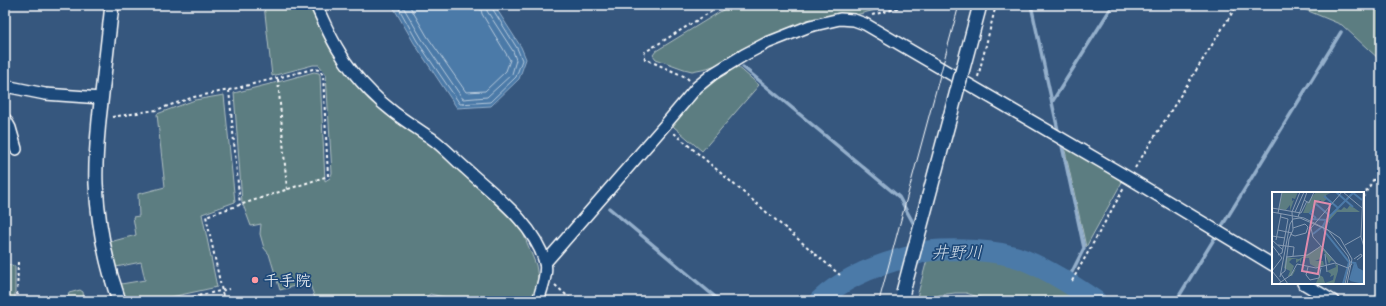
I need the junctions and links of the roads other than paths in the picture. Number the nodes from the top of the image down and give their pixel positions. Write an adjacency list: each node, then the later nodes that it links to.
1 (112, 5): 5 (street)
2 (316, 5): 8 (street)
3 (980, 5): 11 (street, bridge)
4 (5, 86): 5 (street)
5 (101, 98): 12 (street)
6 (5, 119): 7 (street)
7 (16, 149)
8 (545, 264): 9 (street); 13 (street)
9 (1272, 264)
10 (1305, 284): 14 (street)
11 (902, 297)
12 (119, 301)
13 (538, 301)
14 (1333, 301)

